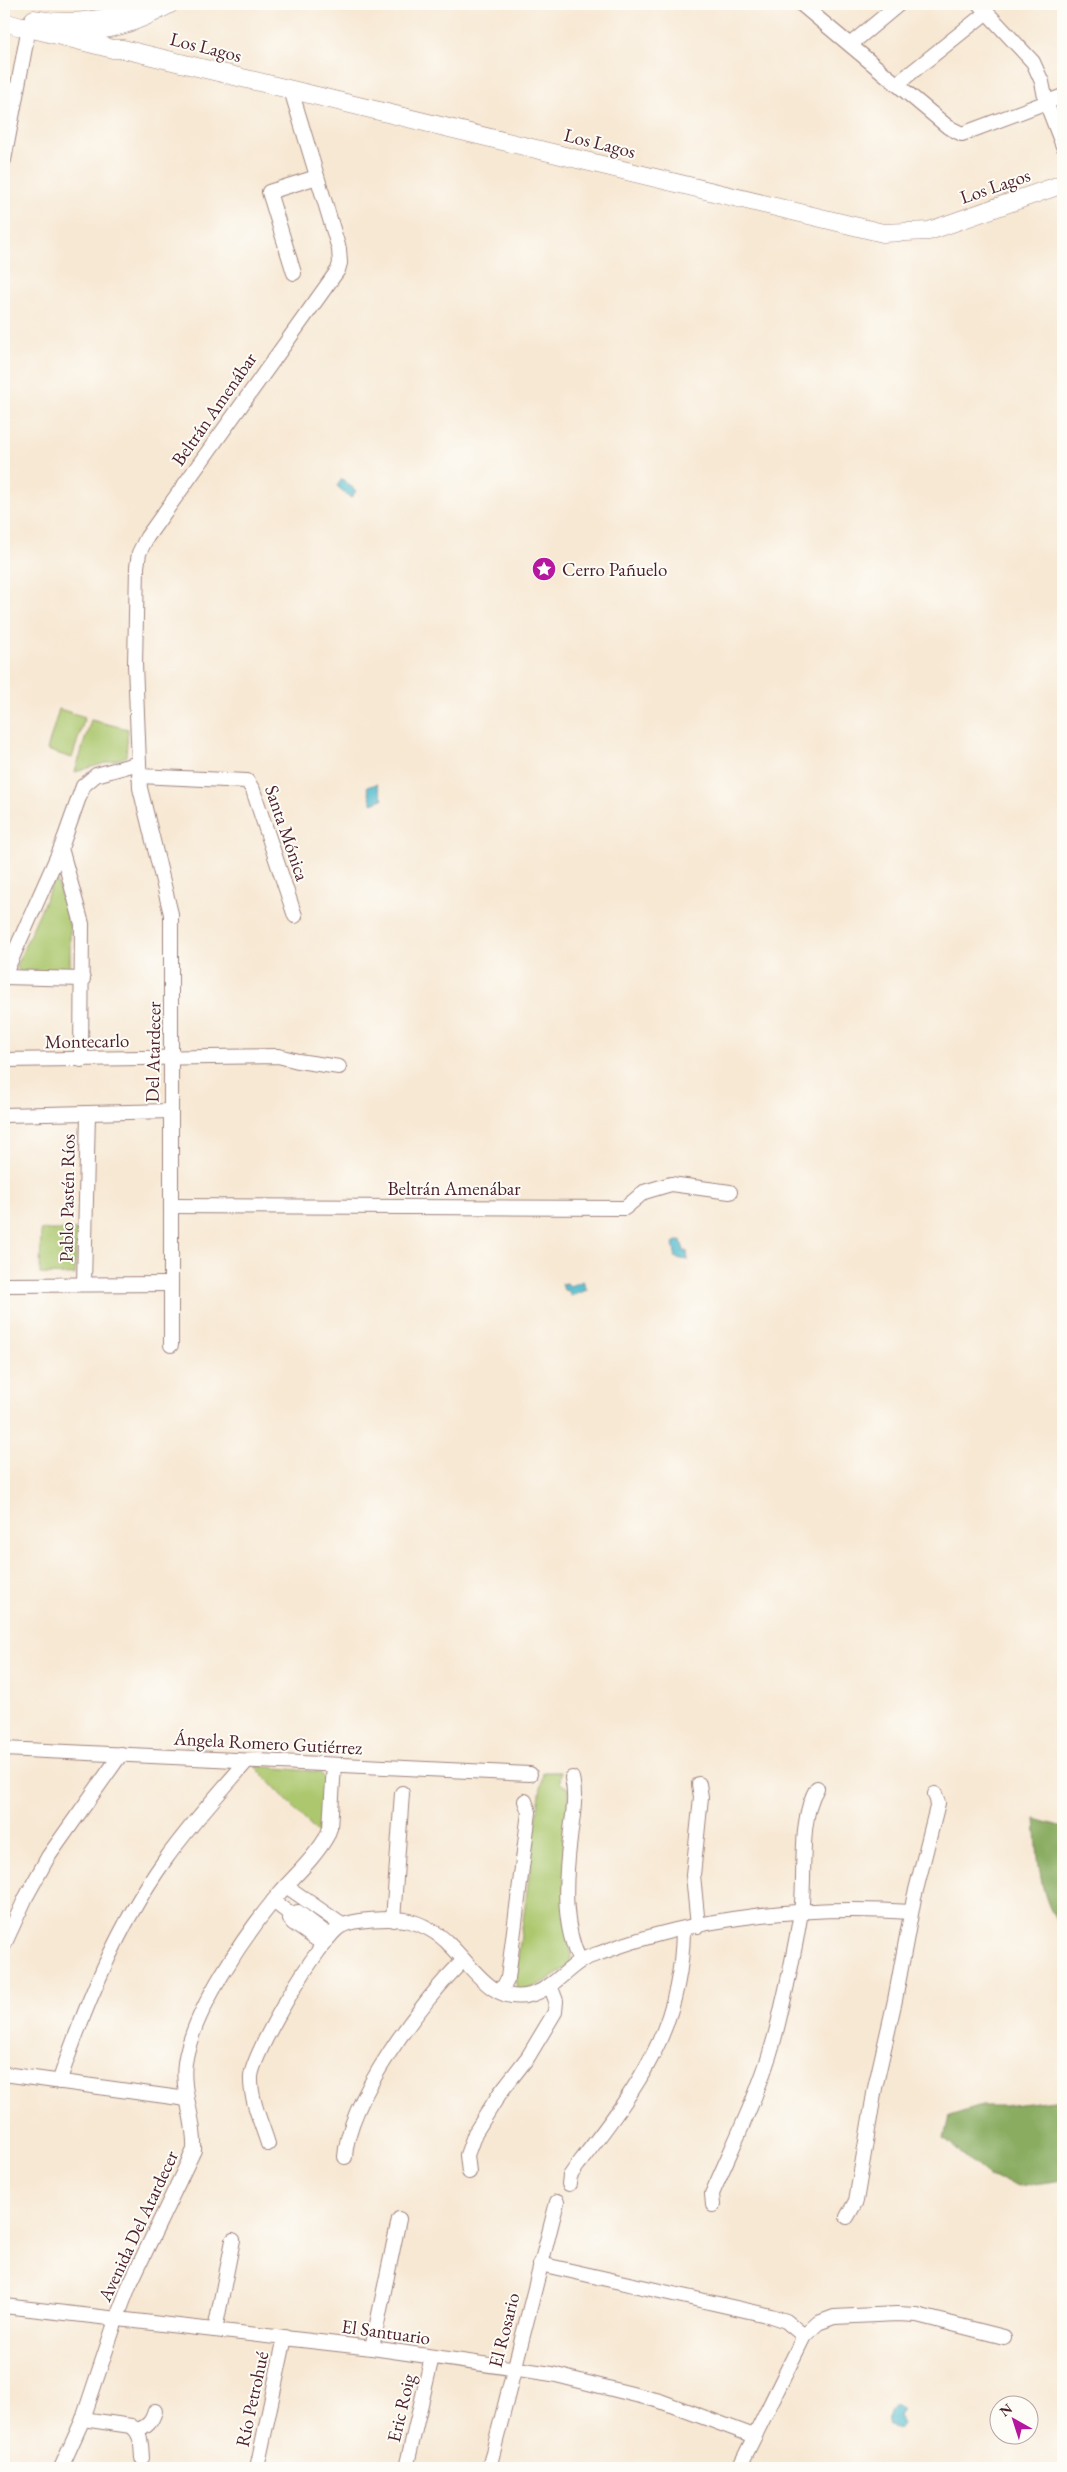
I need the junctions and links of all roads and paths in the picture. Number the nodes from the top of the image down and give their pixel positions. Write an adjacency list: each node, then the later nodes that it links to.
1 (152, 4): 8 (main road)
2 (170, 4): 8 (main road)
3 (801, 4): 10 (street)
4 (899, 4): 10 (street)
5 (983, 8): 12 (street); 15 (street)
6 (4, 13): 9 (main road)
7 (4, 22): 9 (main road)
8 (99, 24): 9 (main road); 11 (main road)
9 (30, 25): 11 (main road, Los Lagos); 17 (street)
10 (851, 44): 12 (street)
11 (124, 49): 13 (main road, Los Lagos)
12 (897, 84): 15 (street)
13 (291, 90): 18 (street, Beltrán Amenábar); 19 (main road, Los Lagos)
14 (1062, 100): 15 (street)
15 (1046, 102): 16 (street)
16 (1063, 146)
17 (4, 160)
18 (317, 177): 20 (street); 21 (street, Beltrán Amenábar)
19 (1063, 184)
20 (294, 273)
21 (139, 769): 22 (street); 23 (street, Santa Mónica); 26 (street, Del Atardecer)
22 (61, 848): 24 (street); 25 (street)
23 (295, 916)
24 (4, 976): 25 (street)
25 (83, 979): 28 (street)
26 (170, 1058): 28 (street, Montecarlo); 29 (street, Montecarlo); 30 (street, Del Atardecer)
27 (4, 1060): 28 (street, Montecarlo)
28 (81, 1060)
29 (339, 1067)
30 (171, 1111): 31 (street); 34 (street, Del Atardecer)
31 (88, 1113): 32 (street); 36 (street, Pablo Pastén Ríos)
32 (4, 1115)
33 (730, 1192): 34 (street, Beltrán Amenábar)
34 (171, 1206): 37 (street, Del Atardecer)
35 (4, 1284): 36 (street)
36 (84, 1284): 37 (street)
37 (171, 1284): 38 (street, Del Atardecer)
38 (171, 1345)
39 (4, 1749): 40 (street, Ángela Romero Gutiérrez)
40 (121, 1754): 41 (street, Ángela Romero Gutiérrez); 59 (street)
41 (248, 1761): 42 (street, Ángela Romero Gutiérrez); 65 (street)
42 (334, 1765): 43 (street, Ángela Romero Gutiérrez); 50 (street, Avenida Del Atardecer)
43 (530, 1774)
44 (572, 1778): 61 (street)
45 (699, 1784): 56 (street)
46 (817, 1788): 52 (street)
47 (402, 1793): 54 (street)
48 (935, 1794): 53 (street)
49 (525, 1800): 63 (street)
50 (286, 1886): 51 (street, Avenida Del Atardecer); 55 (street)
51 (273, 1901): 58 (street); 66 (street, Avenida Del Atardecer)
52 (800, 1912): 53 (street); 56 (street); 72 (street)
53 (911, 1912): 73 (street)
54 (393, 1920): 55 (street); 60 (street)
55 (342, 1925): 58 (street)
56 (698, 1926): 57 (street)
57 (683, 1929): 61 (street); 70 (street)
58 (326, 1940): 67 (street)
59 (4, 1945)
60 (463, 1961): 63 (street); 68 (street)
61 (580, 1961): 62 (street)
62 (550, 1985): 63 (street); 69 (street)
63 (501, 1992)
64 (4, 2074): 65 (street)
65 (59, 2082): 66 (street)
66 (187, 2098): 78 (street, Avenida Del Atardecer)
67 (268, 2144)
68 (345, 2157)
69 (470, 2172)
70 (569, 2184)
71 (557, 2202): 76 (street, El Rosario)
72 (713, 2205)
73 (847, 2218)
74 (399, 2219): 83 (street)
75 (233, 2240): 79 (street)
76 (540, 2264): 80 (street); 85 (street, El Rosario)
77 (4, 2306): 78 (street, El Santuario)
78 (116, 2320): 79 (street, El Santuario); 87 (street, Avenida Del Atardecer)
79 (215, 2330): 81 (street, El Santuario)
80 (804, 2336): 82 (street); 89 (street)
81 (285, 2337): 83 (street, El Santuario); 92 (street, Río Petrohué)
82 (1004, 2337)
83 (372, 2348): 84 (street, El Santuario)
84 (432, 2357): 85 (street, El Santuario); 93 (street, Eric Roig)
85 (514, 2368): 89 (street, El Santuario); 94 (street, El Rosario)
86 (156, 2412): 88 (street)
87 (84, 2419): 88 (street); 91 (street, Avenida Del Atardecer)
88 (138, 2430): 90 (street)
89 (754, 2436): 95 (street)
90 (142, 2458)
91 (62, 2468)
92 (257, 2468)
93 (406, 2468)
94 (489, 2468)
95 (739, 2468)

